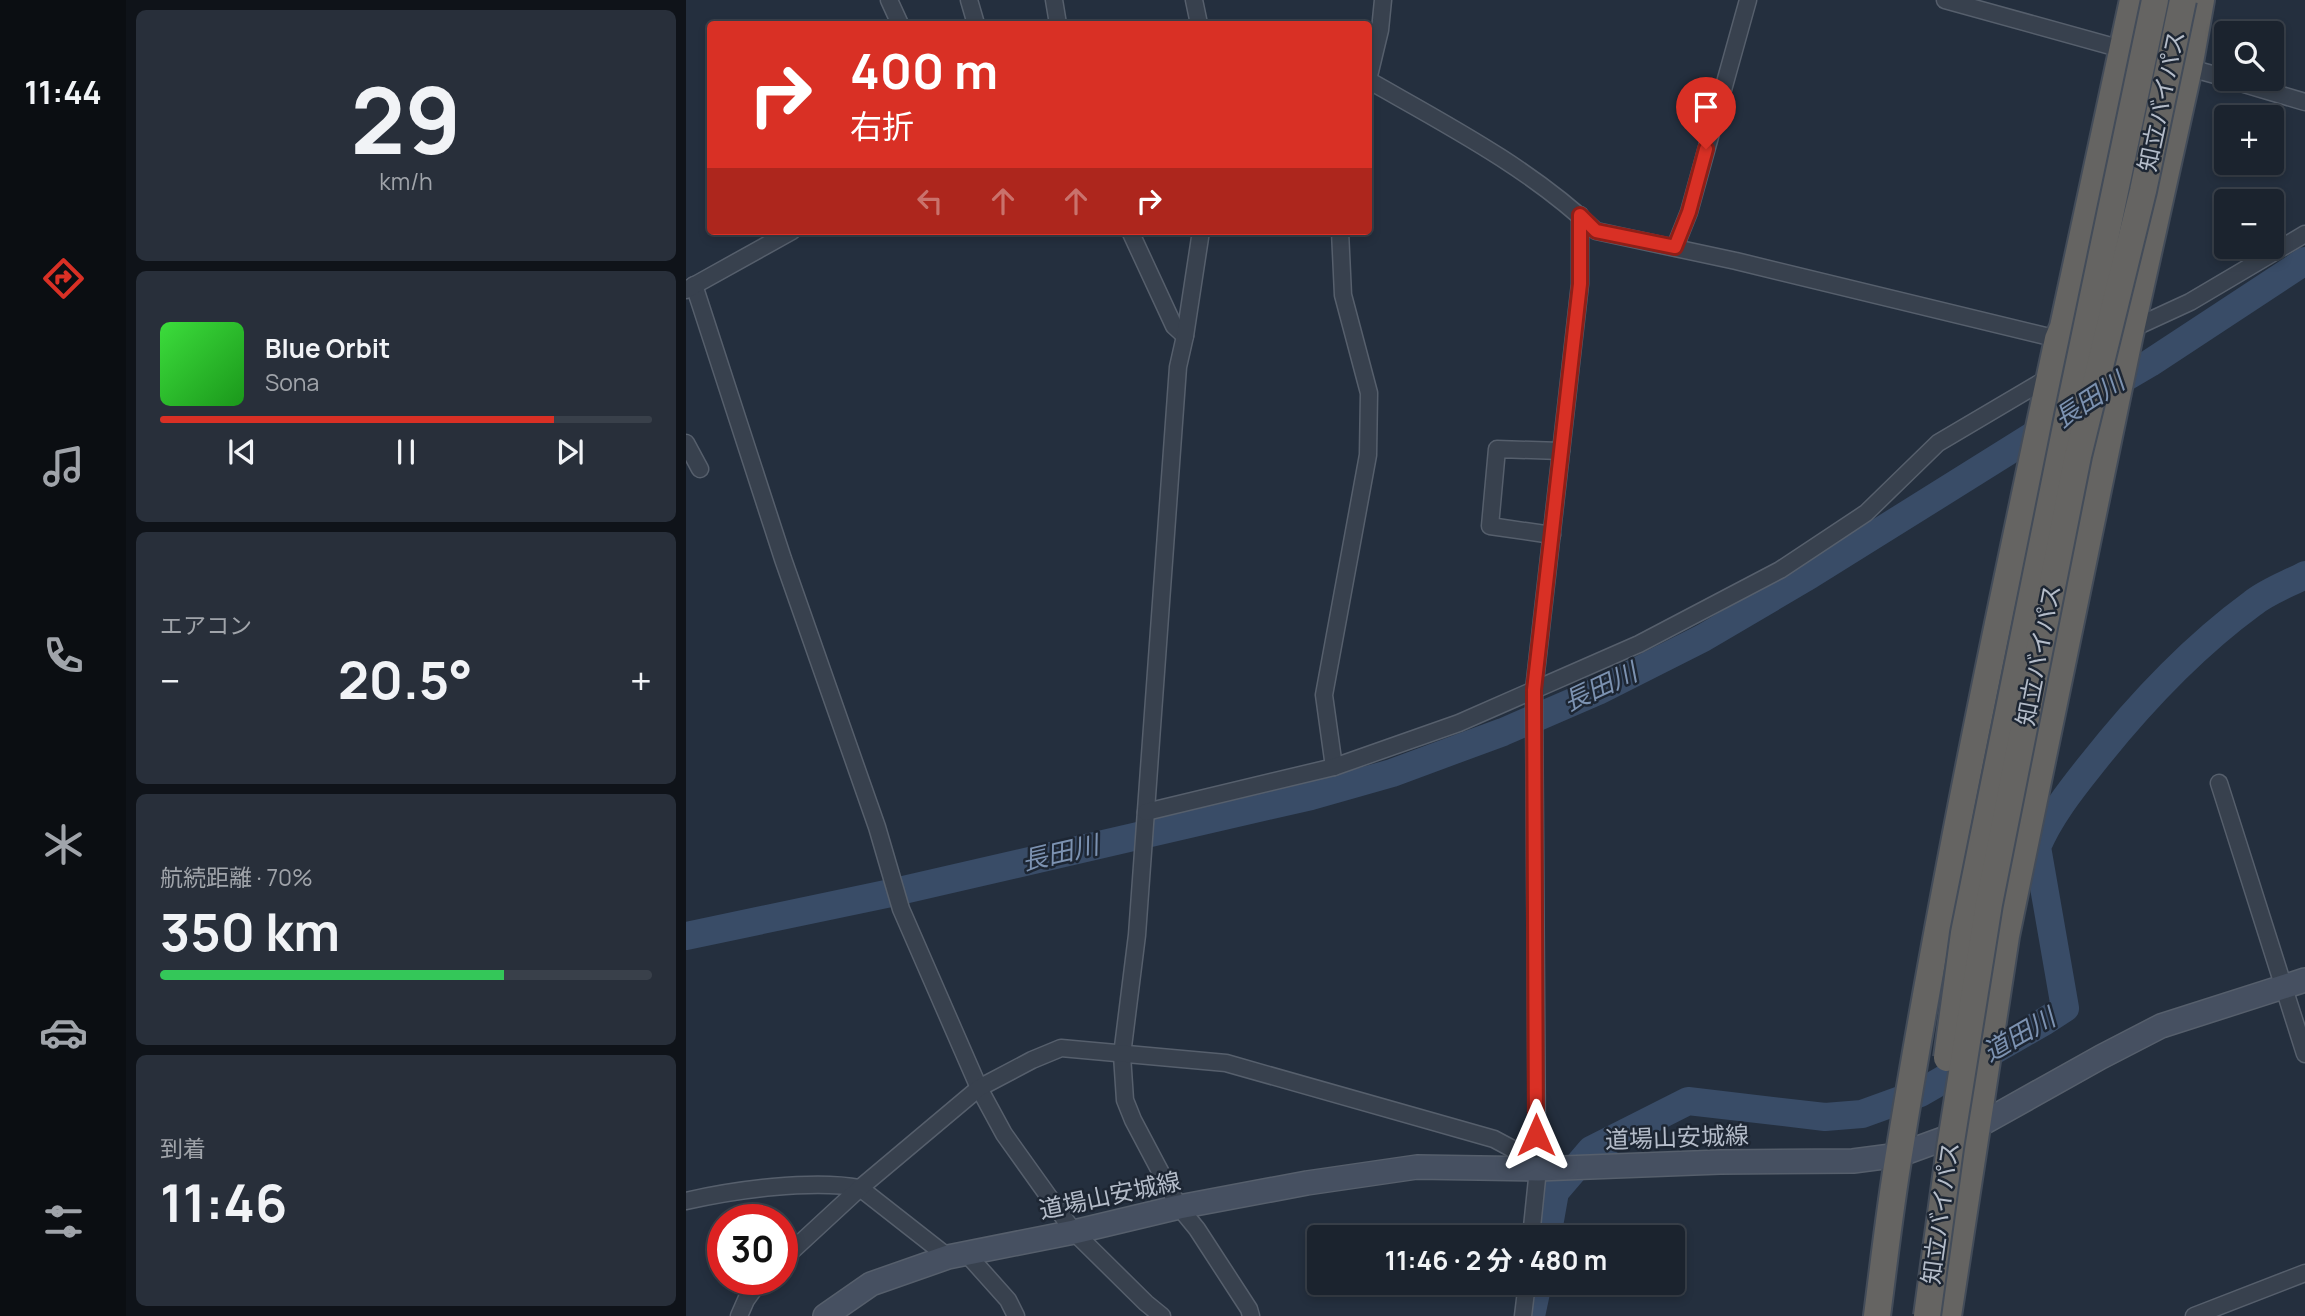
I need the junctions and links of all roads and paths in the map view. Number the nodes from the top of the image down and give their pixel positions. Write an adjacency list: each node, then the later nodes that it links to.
1 (889, 0): 12 (street)
2 (969, 0): 13 (street)
3 (1054, 0): 14 (street)
4 (1194, 0): 15 (street)
5 (1382, 0): 17 (street)
6 (1748, 0): 29 (street)
7 (1945, 0): 16 (street)
8 (2133, 0): 16 (highway)
9 (2155, 0): 68 (highway, 知立バイパス, bridge)
10 (2183, 0): 69 (highway, 知立バイパス, bridge)
11 (2202, 0): 18 (highway)
12 (899, 21)
13 (975, 21)
14 (1058, 21)
15 (1198, 21)
16 (2122, 49): 18 (street); 33 (highway)
17 (1372, 63)
18 (2189, 68): 19 (street); 31 (highway)
19 (2214, 75)
20 (1372, 82): 23 (street)
21 (2268, 91): 22 (street)
22 (2305, 102)
23 (1580, 215): 29 (street); 36 (street)
24 (2305, 234): 31 (street)
25 (785, 235): 30 (street)
26 (1132, 235): 32 (street)
27 (1200, 235): 32 (street)
28 (1340, 235): 40 (street)
29 (1675, 247): 33 (street)
30 (690, 287): 47 (street)
31 (2130, 334): 34 (street); 48 (highway)
32 (1185, 336): 42 (street)
33 (2058, 339): 34 (highway)
34 (2050, 377): 39 (street); 49 (highway)
35 (686, 443): 37 (street)
36 (1561, 450): 38 (street); 38 (street)
37 (700, 469)
38 (1552, 535): 39 (street)
39 (1534, 690): 40 (street); 50 (street)
40 (1334, 767): 42 (street)
41 (2219, 783): 44 (street)
42 (1146, 812): 46 (street)
43 (2305, 979): 44 (main road, 道場山安城線)
44 (2282, 987): 45 (street); 48 (main road, 道場山安城線)
45 (2305, 1054)
46 (1122, 1055): 47 (street); 50 (street); 53 (street)
47 (979, 1088): 51 (street); 55 (street)
48 (1976, 1127): 49 (main road, 道場山安城線); 70 (highway)
49 (1899, 1155): 50 (main road, 道場山安城線); 67 (highway)
50 (1537, 1165): 53 (main road, 道場山安城線); 54 (street)
51 (860, 1188): 52 (street); 56 (street); 57 (street)
52 (686, 1200)
53 (1179, 1208): 55 (main road, 道場山安城線); 65 (street)
54 (1532, 1225)
55 (1074, 1233): 57 (main road, 道場山安城線); 64 (street)
56 (798, 1244)
57 (957, 1255): 62 (main road, 道場山安城線); 63 (street)
58 (2305, 1273): 71 (street)
59 (750, 1295): 61 (street)
60 (1526, 1295): 66 (street)
61 (739, 1316)
62 (825, 1316)
63 (1016, 1316)
64 (1162, 1316)
65 (1251, 1316)
66 (1524, 1316)
67 (1877, 1316)
68 (1912, 1316)
69 (1927, 1316)
70 (1948, 1316)
71 (2194, 1316)

